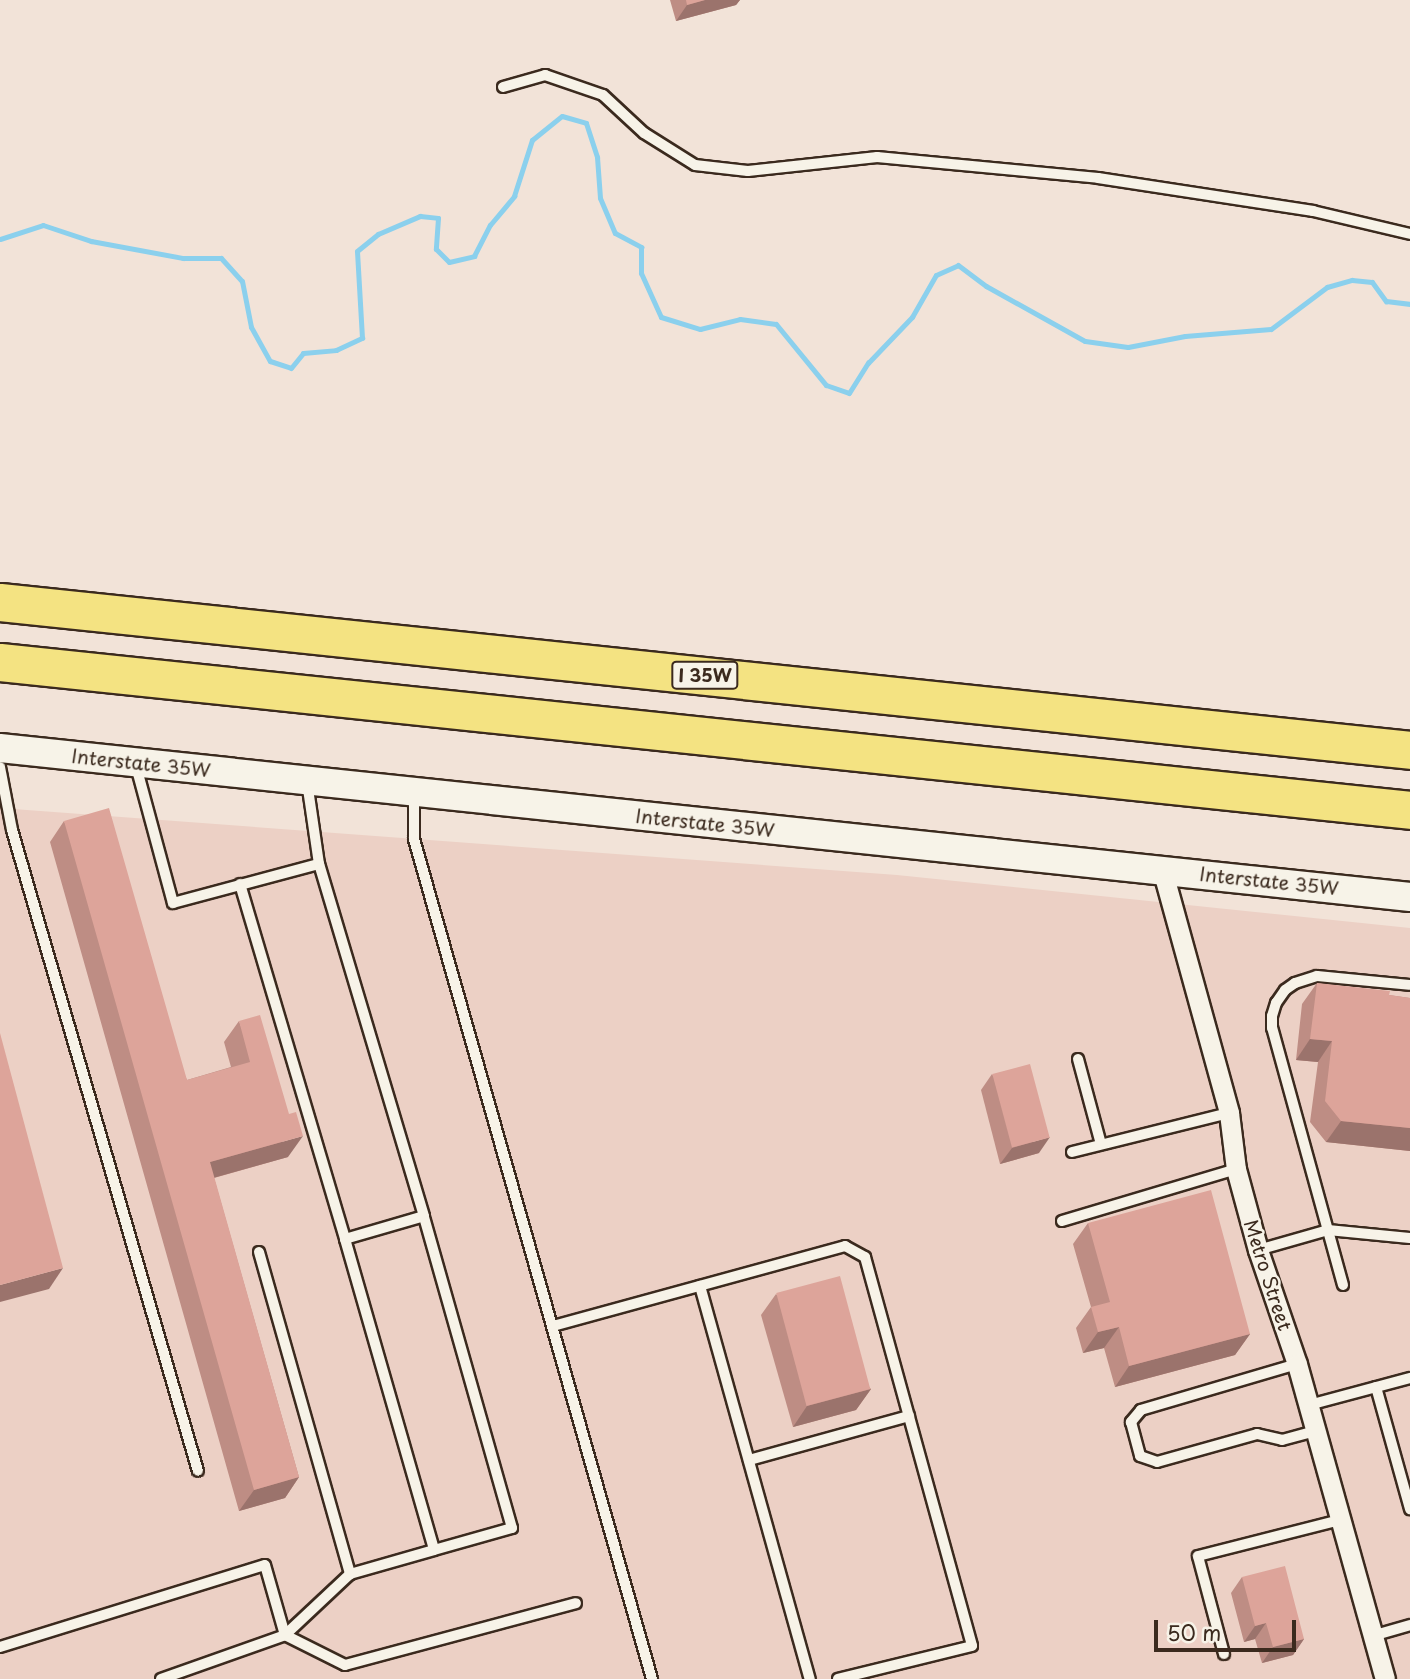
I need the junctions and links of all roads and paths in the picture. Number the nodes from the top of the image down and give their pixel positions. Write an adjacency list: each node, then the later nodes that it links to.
1 (503, 87): 2 (lane)
2 (1410, 234)
3 (0, 603): 6 (highway, I 35W)
4 (0, 662): 11 (highway)
5 (0, 748): 7 (street, Interstate 35W)
6 (1410, 750)
7 (135, 762): 9 (street, Interstate 35W); 14 (lane)
8 (0, 767): 39 (lane)
9 (307, 781): 10 (street, Interstate 35W); 12 (lane)
10 (414, 793): 13 (street, Interstate 35W); 31 (lane)
11 (1410, 810)
12 (319, 864): 14 (lane); 22 (lane)
13 (1163, 869): 15 (street, Interstate 35W); 18 (street, Metro Street)
14 (240, 884): 26 (lane)
15 (1410, 897)
16 (1410, 985): 24 (lane)
17 (1078, 1059): 19 (lane)
18 (1229, 1113): 19 (lane); 21 (street, Metro Street)
19 (1101, 1144): 20 (lane)
20 (1072, 1152)
21 (1236, 1169): 23 (lane); 27 (street, Metro Street)
22 (424, 1216): 26 (lane); 42 (lane)
23 (1062, 1221)
24 (1328, 1230): 25 (lane); 27 (lane); 29 (lane)
25 (1410, 1238)
26 (345, 1239): 42 (lane)
27 (1258, 1250): 32 (street, Metro Street)
28 (259, 1252): 43 (lane)
29 (1343, 1285)
30 (700, 1286): 31 (lane); 36 (lane); 38 (lane)
31 (553, 1326): 51 (lane)
32 (1297, 1364): 35 (street, Metro Street); 37 (lane)
33 (1410, 1378): 34 (lane)
34 (1376, 1387): 35 (lane); 40 (lane)
35 (1310, 1405): 37 (street, Metro Street)
36 (909, 1416): 38 (lane); 53 (lane)
37 (1316, 1431): 41 (street, Metro Street)
38 (749, 1460): 52 (lane)
39 (198, 1471)
40 (1410, 1508)
41 (1340, 1520): 47 (street, Metro Street); 49 (lane)
42 (434, 1550): 43 (lane)
43 (350, 1574): 46 (lane)
44 (576, 1603): 46 (lane)
45 (1410, 1625): 47 (lane)
46 (285, 1635): 48 (lane); 50 (lane)
47 (1372, 1636): 54 (street, Metro Street)
48 (0, 1647)
49 (1224, 1654)
50 (161, 1679)
51 (652, 1679)
52 (810, 1679)
53 (838, 1679)
54 (1385, 1679)

